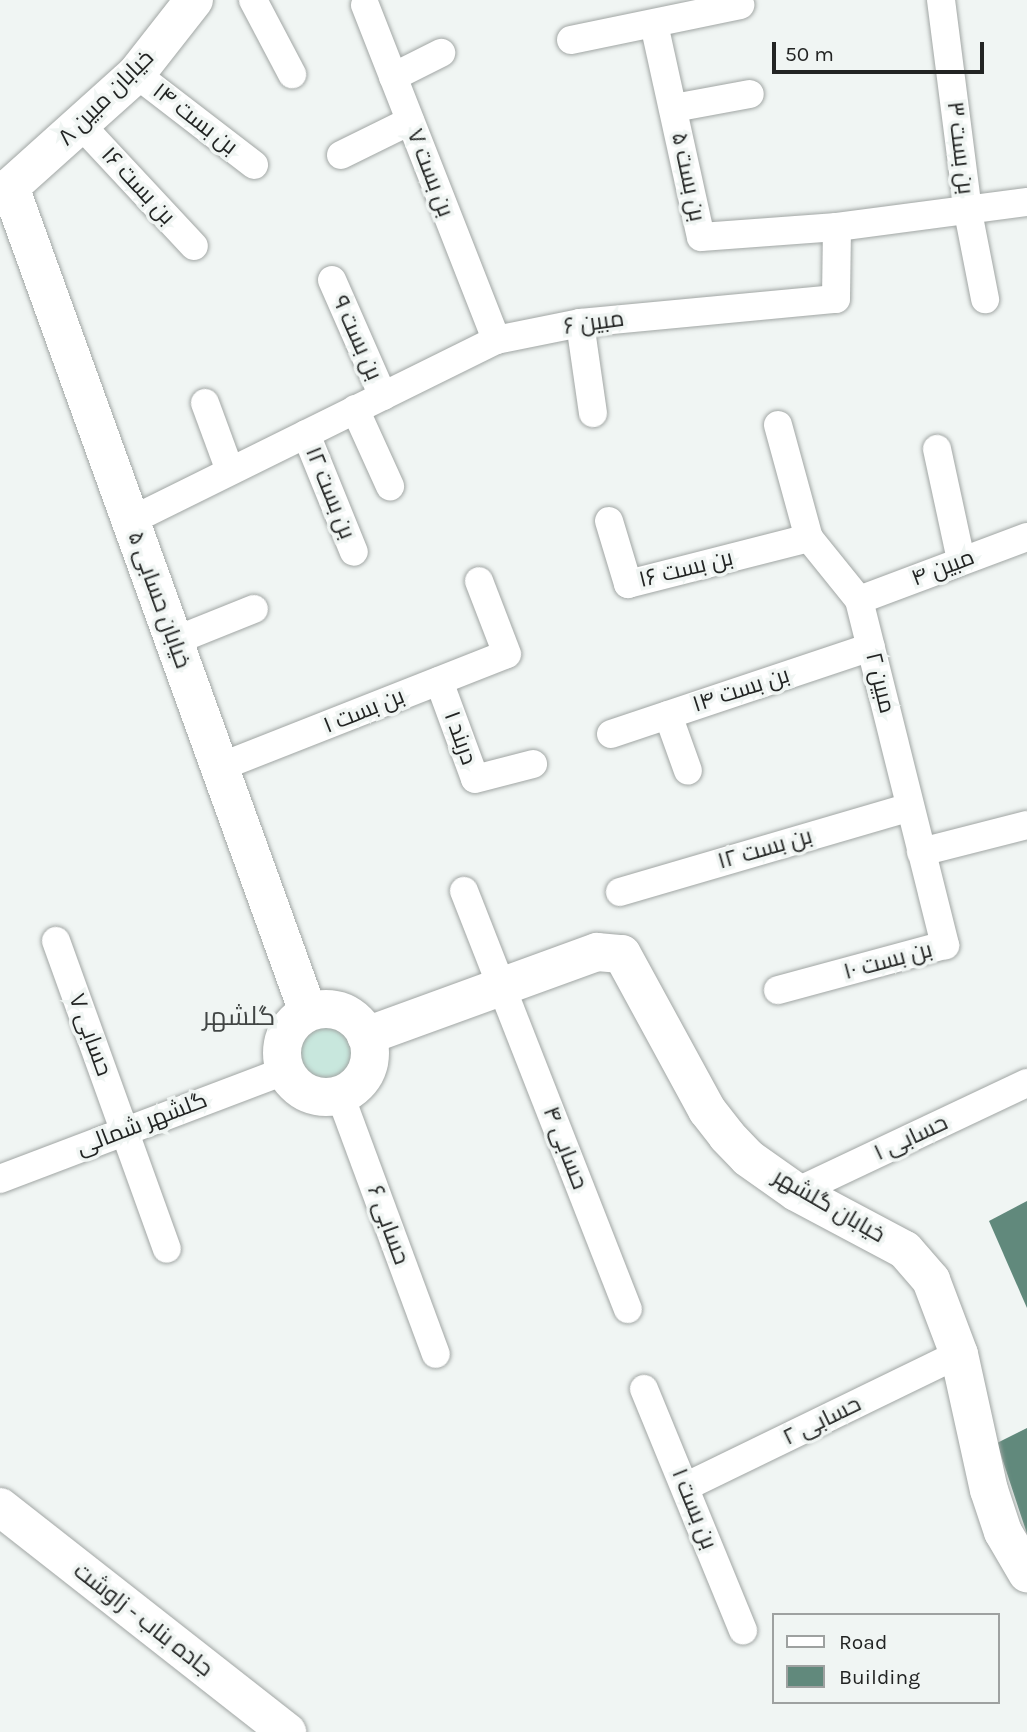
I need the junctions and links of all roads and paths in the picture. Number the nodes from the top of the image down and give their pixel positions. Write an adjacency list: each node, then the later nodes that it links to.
1 (194, 0): 9 (street, خیابان مبین ۸)
2 (253, 0): 10 (street)
3 (941, 0): 20 (street, بن بست ۳)
4 (365, 5): 11 (street, بن بست ۷)
5 (740, 5): 6 (street)
6 (654, 24): 7 (street); 13 (street, بن بست ۵)
7 (571, 40)
8 (441, 53): 11 (street)
9 (136, 74): 15 (street, خیابان مبین ۸); 17 (street, بن بست ۱۴)
10 (292, 74)
11 (393, 77): 14 (street, بن بست ۷)
12 (750, 94): 13 (street)
13 (674, 108): 21 (street, بن بست ۵)
14 (410, 121): 16 (street); 26 (street, بن بست ۷)
15 (82, 126): 18 (street, خیابان مبین ۸); 22 (street, بن بست ۱۶)
16 (341, 155)
17 (254, 165)
18 (10, 187): 36 (street, خیابان حسابی ۵)
19 (1027, 202): 20 (street)
20 (968, 212): 21 (street); 24 (street, بن بست ۳)
21 (837, 227): 25 (street, مبین ۶)
22 (194, 246)
23 (332, 280): 27 (street, بن بست ۹)
24 (985, 299)
25 (580, 323): 26 (street, مبین ۶); 30 (street)
26 (496, 340): 27 (street, مبین ۶)
27 (383, 396): 29 (street, مبین ۶)
28 (205, 403): 34 (street)
29 (355, 409): 32 (street, مبین ۶); 35 (street)
30 (593, 413)
31 (778, 425): 39 (street, مبین ۲)
32 (306, 434): 34 (street, مبین ۶); 40 (street, بن بست ۱۲)
33 (937, 449): 41 (street)
34 (230, 471): 36 (street, مبین ۶)
35 (390, 486)
36 (130, 521): 45 (street, خیابان حسابی ۵)
37 (609, 521): 39 (street, بن بست ۱۶)
38 (1027, 537): 41 (street, مبین ۴)
39 (808, 538): 43 (street, مبین ۲)
40 (354, 552)
41 (961, 560): 43 (street, مبین ۴)
42 (479, 581): 47 (street, بن بست ۱)
43 (859, 600): 46 (street, مبین ۲)
44 (254, 609): 45 (street)
45 (174, 641): 51 (street, خیابان حسابی ۵)
46 (871, 647): 48 (street, بن بست ۱۴); 53 (street, مبین ۲)
47 (439, 681): 50 (street, دربند ۱); 51 (street, بن بست ۱)
48 (668, 715): 49 (street, بن بست ۱۴); 52 (street)
49 (611, 734)
50 (533, 764)
51 (220, 767): 61 (street, خیابان حسابی ۵)
52 (688, 771)
53 (910, 807): 55 (street, مبین ۲); 57 (street, بن بست ۱۲)
54 (1027, 825): 55 (street)
55 (921, 852): 60 (street, بن بست ۱۰)
56 (464, 891): 59 (street, حسابی ۴)
57 (621, 892)
58 (56, 940): 66 (street, حسابی ۷)
59 (502, 987): 62 (street, خیابان گلشهر); 68 (street, خیابان گلشهر); 70 (street, حسابی ۴)
60 (778, 990)
61 (308, 1012): 62 (street); 63 (street)
62 (366, 1036): 65 (street)
63 (285, 1071): 65 (street); 66 (street, گلشهر شمالی)
64 (1027, 1083): 68 (street, حسابی ۱)
65 (340, 1095): 71 (street, حسابی ۶)
66 (125, 1130): 67 (street, گلشهر شمالی); 69 (street, حسابی ۷)
67 (0, 1179)
68 (796, 1192): 72 (street, خیابان گلشهر)
69 (167, 1249)
70 (628, 1308)
71 (436, 1354)
72 (959, 1354): 74 (street, حسابی ۲); 76 (street, خیابان گلشهر)
73 (644, 1389): 74 (street, بن بست ۱)
74 (684, 1487): 77 (street, بن بست ۱)
75 (0, 1507): 78 (street, جاده بناب - زاوشت)
76 (1027, 1573)
77 (743, 1630)
78 (287, 1732)

